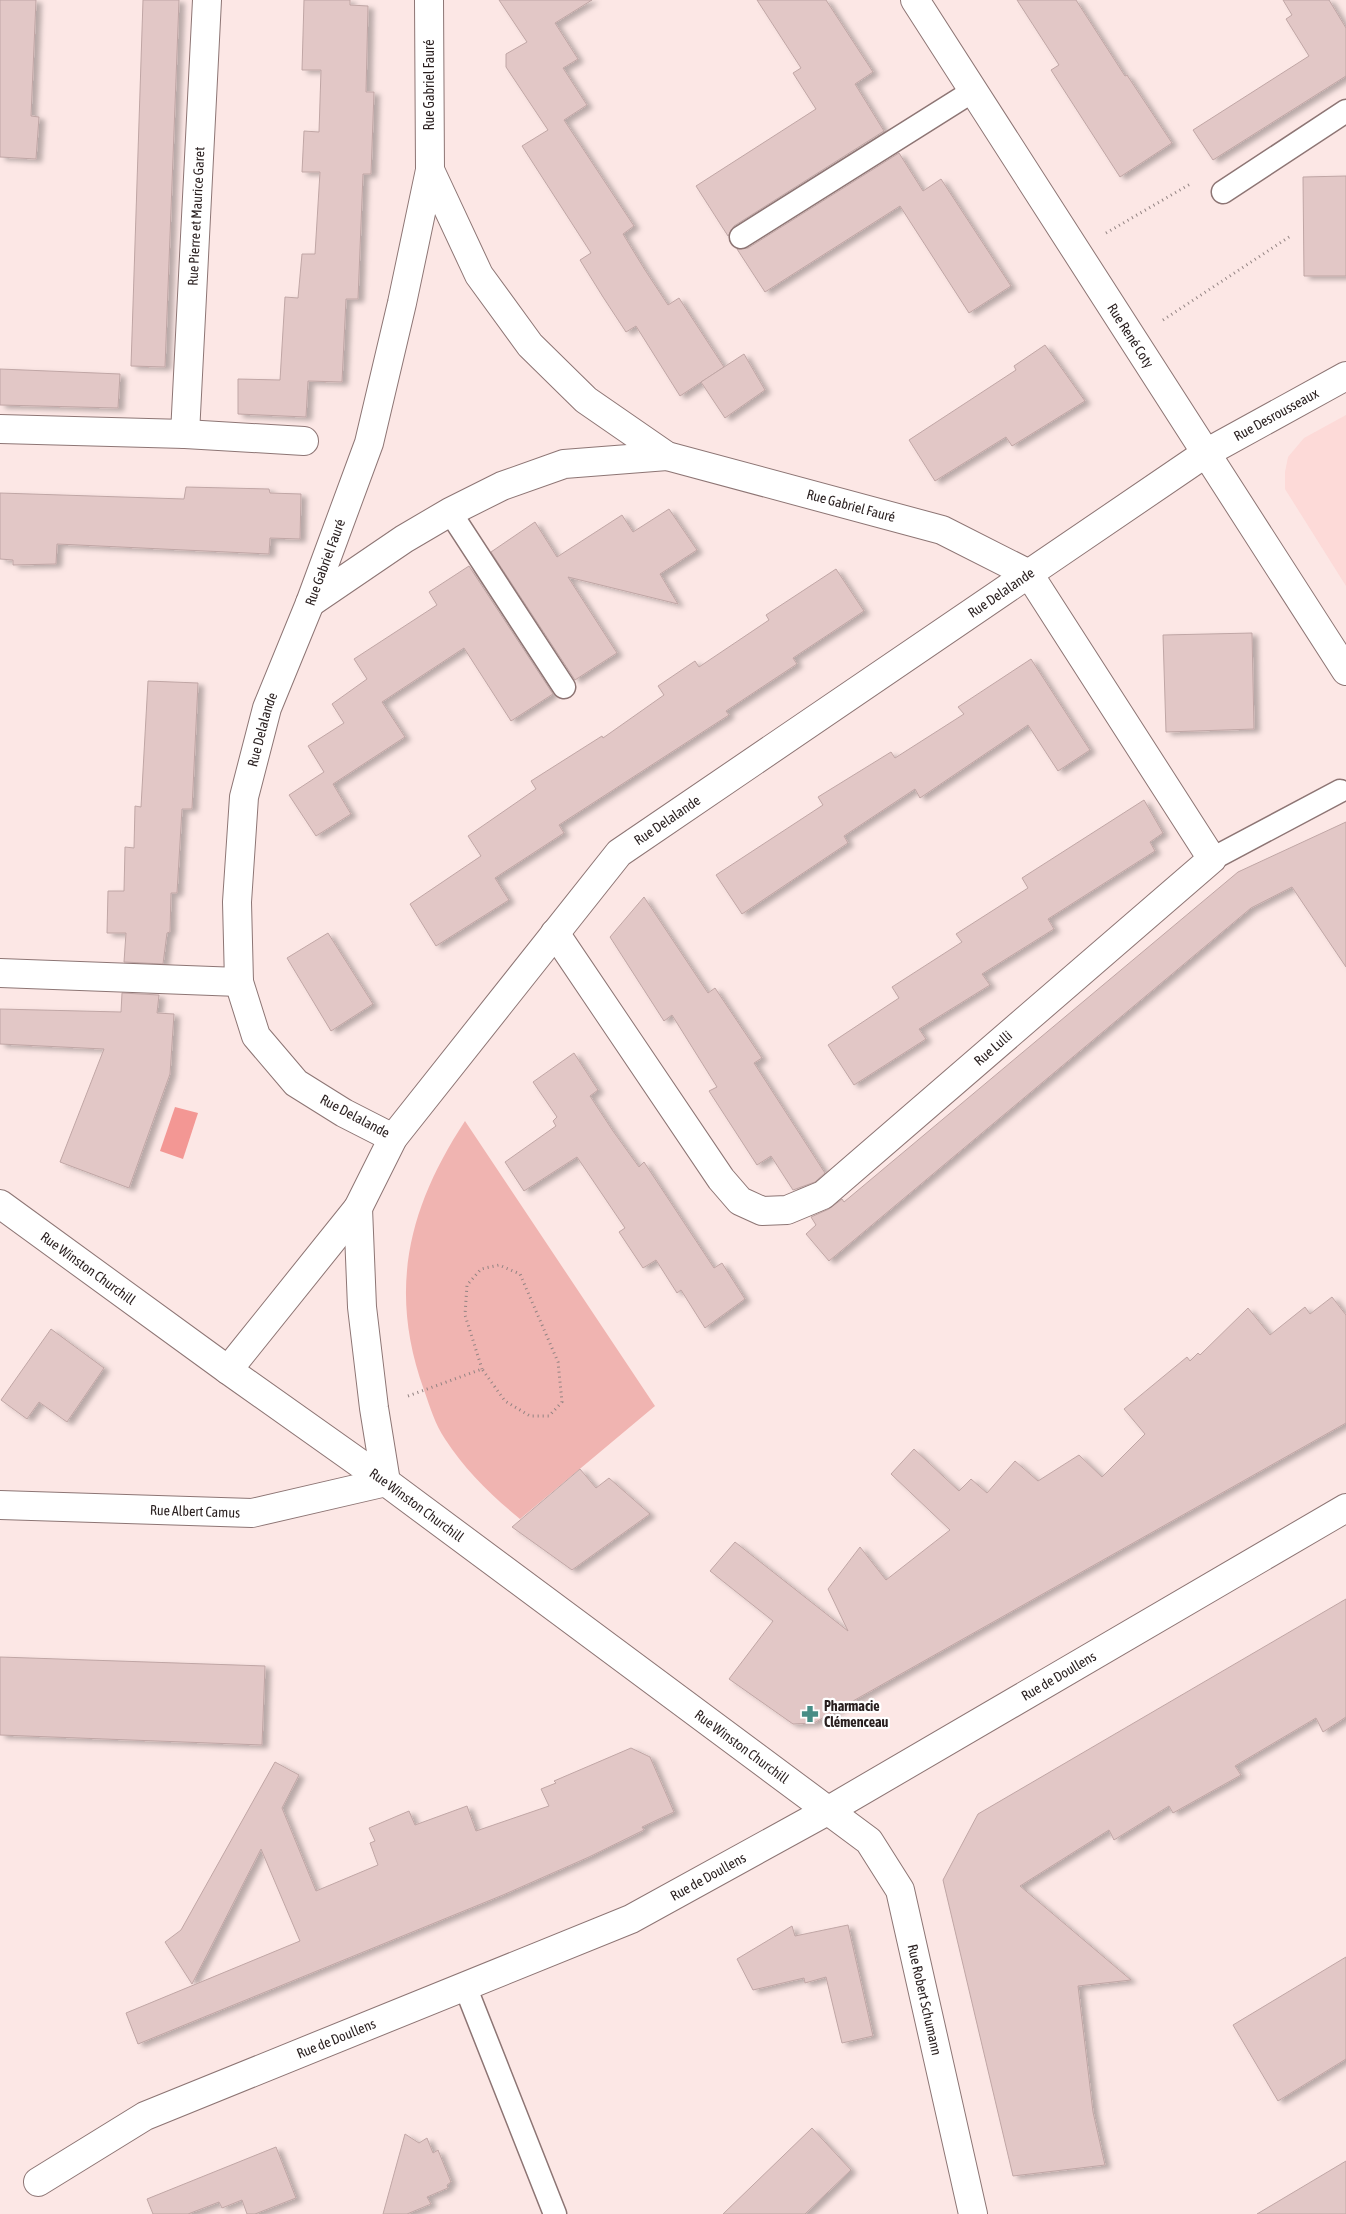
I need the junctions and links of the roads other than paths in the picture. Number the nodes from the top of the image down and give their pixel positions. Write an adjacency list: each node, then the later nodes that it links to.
1 (207, 0): 11 (street, Rue Pierre et Maurice Garet)
2 (429, 0): 6 (street, Rue Gabriel Fauré)
3 (915, 0): 4 (street, Rue René Coty)
4 (973, 91): 8 (lane); 13 (street, Rue René Coty)
5 (1346, 110): 7 (lane)
6 (430, 170): 14 (street, Rue Gabriel Fauré); 17 (street, Rue Gabriel Fauré)
7 (1223, 192)
8 (740, 237)
9 (1346, 376): 13 (street, Rue Desrousseaux)
10 (0, 429): 11 (street)
11 (185, 434): 12 (street)
12 (304, 441)
13 (1206, 453): 16 (street, Rue Delalande); 18 (street, Rue René Coty)
14 (667, 456): 15 (street, Rue Gabriel Fauré); 16 (street, Rue Gabriel Fauré)
15 (450, 512): 17 (street, Rue Gabriel Fauré); 19 (lane)
16 (1029, 574): 21 (street); 22 (street, Rue Delalande)
17 (310, 603): 24 (street, Rue Delalande)
18 (1346, 671)
19 (564, 687)
20 (1340, 791): 21 (lane)
21 (1212, 859): 22 (street, Rue Lulli)
22 (555, 933): 25 (street, Rue Delalande)
23 (0, 973): 24 (street)
24 (239, 982): 25 (street, Rue Delalande)
25 (393, 1138): 27 (street)
26 (0, 1204): 28 (street, Rue Winston Churchill)
27 (358, 1208): 28 (street); 29 (street)
28 (228, 1370): 29 (street, Rue Winston Churchill)
29 (386, 1482): 30 (street, Rue Albert Camus); 32 (street, Rue Winston Churchill)
30 (0, 1506)
31 (1346, 1508): 32 (street, Rue de Doullens)
32 (829, 1810): 33 (street, Rue de Doullens); 36 (street, Rue Robert Schumann)
33 (465, 1986): 34 (street, Rue de Doullens); 35 (lane)
34 (38, 2182)
35 (555, 2214)
36 (973, 2214)

